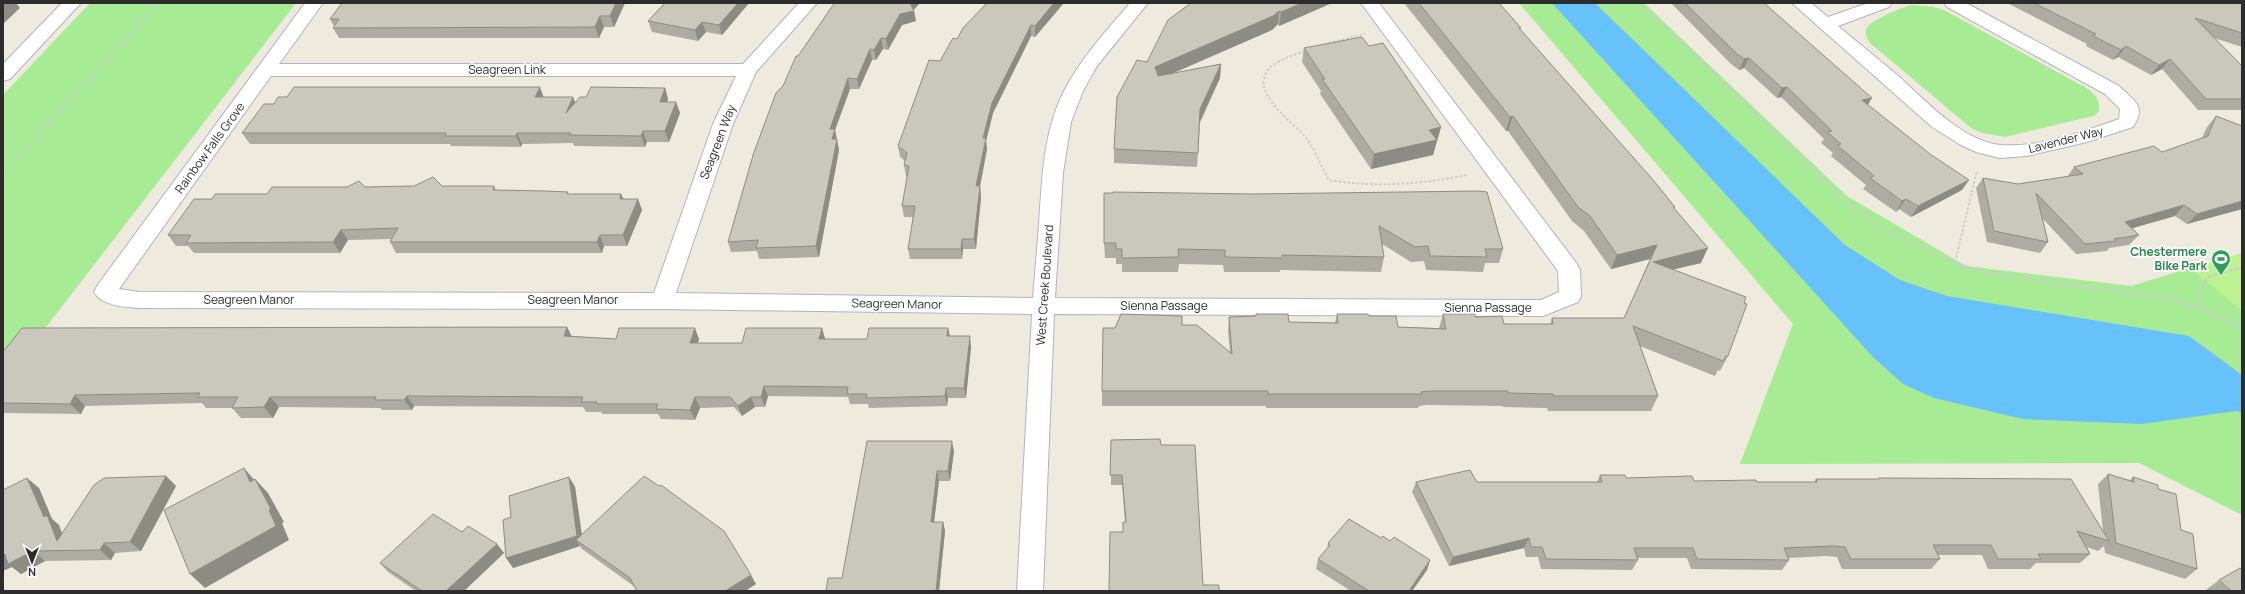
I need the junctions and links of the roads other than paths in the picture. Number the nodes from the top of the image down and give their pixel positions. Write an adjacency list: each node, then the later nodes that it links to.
1 (72, 3): 12 (street)
2 (314, 3): 10 (street, Rainbow Falls Grove)
3 (808, 3): 11 (street, Seagreen Way)
4 (1139, 3): 15 (street, West Creek Boulevard)
5 (1370, 3): 15 (street, Sienna Passage)
6 (1800, 3): 9 (street, Lavender Way)
7 (1883, 3): 9 (street)
8 (1953, 3): 9 (street, Lavender Way)
9 (1825, 24)
10 (266, 70): 11 (street, Seagreen Link); 13 (street, Rainbow Falls Grove)
11 (748, 70): 14 (street, Seagreen Way)
12 (3, 75)
13 (105, 292): 14 (street, Seagreen Manor)
14 (662, 300): 15 (street, Seagreen Manor)
15 (1043, 306): 16 (street, West Creek Boulevard)
16 (1030, 591)

